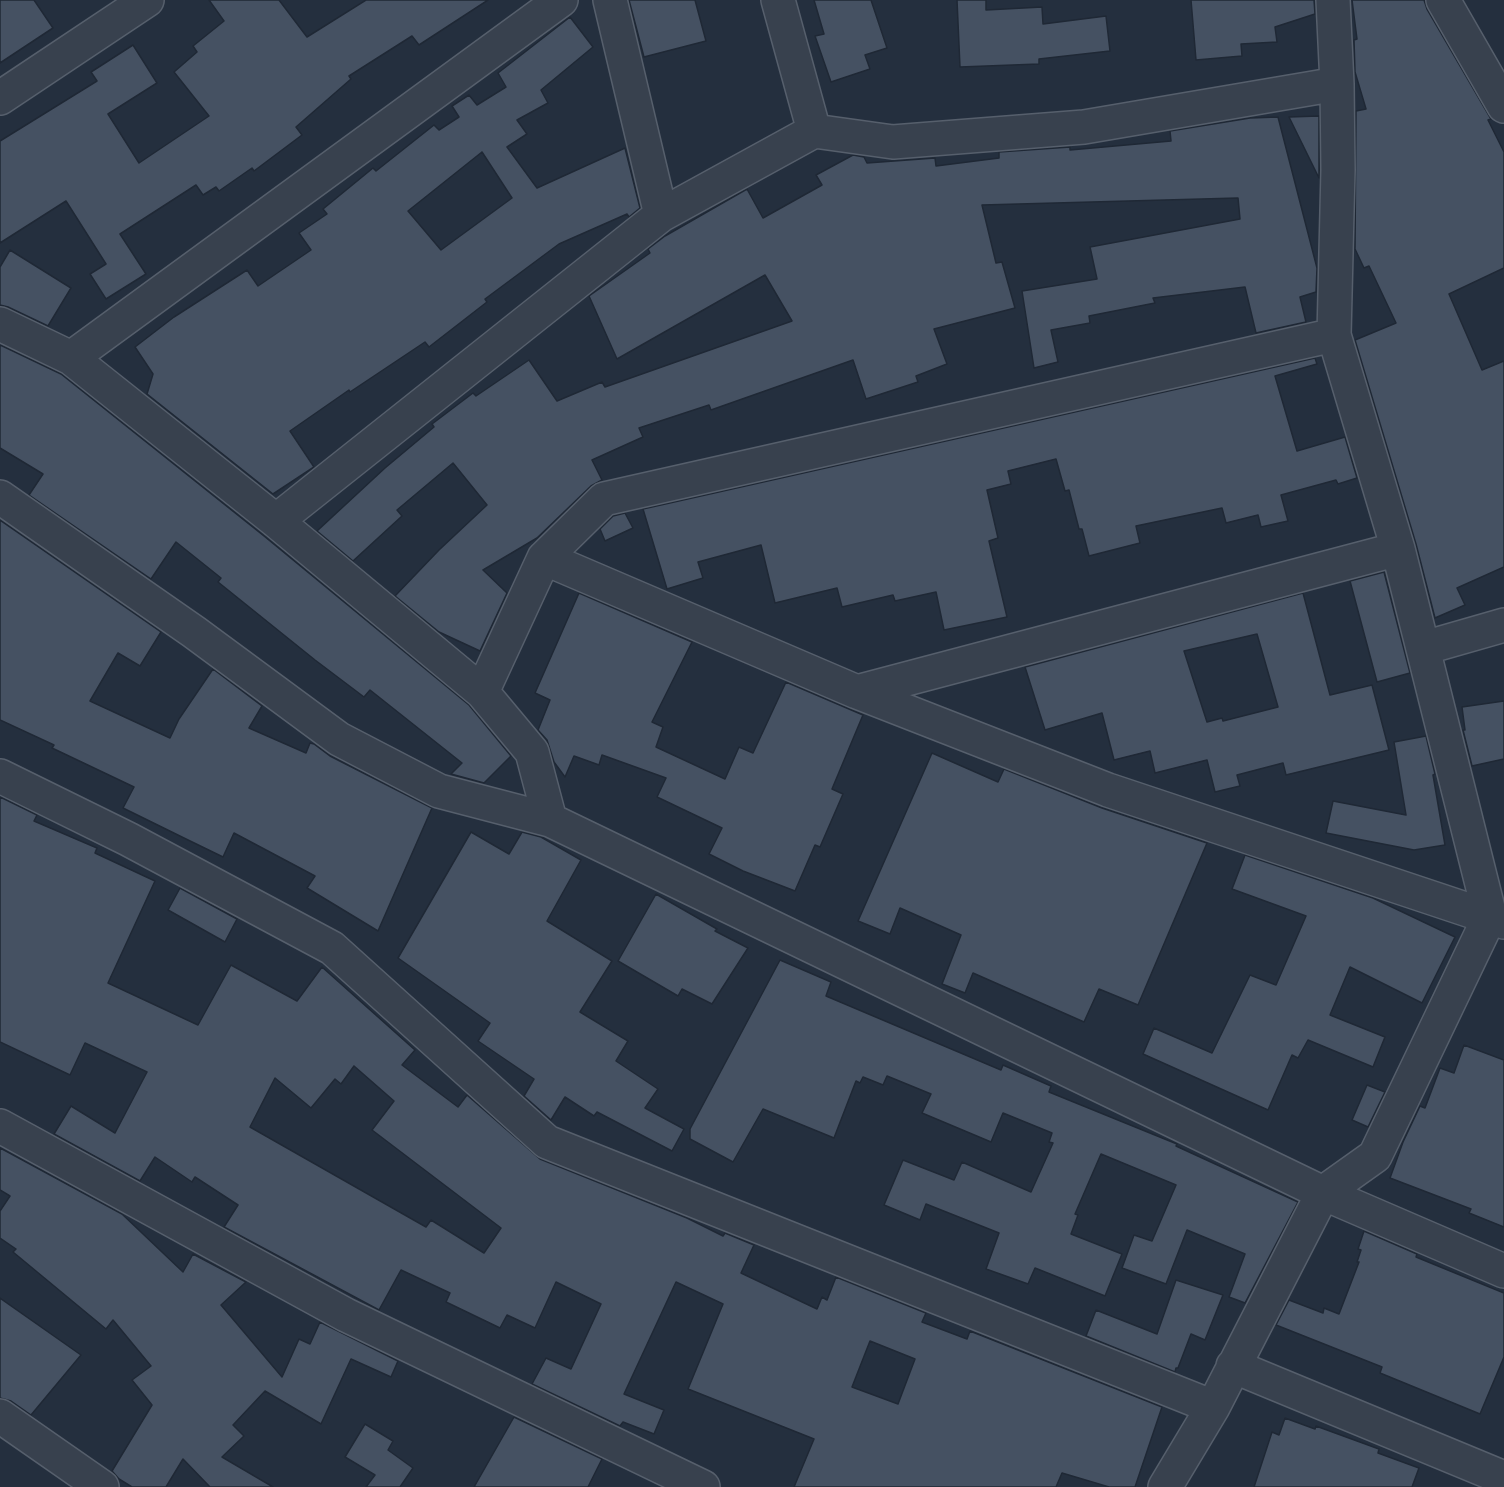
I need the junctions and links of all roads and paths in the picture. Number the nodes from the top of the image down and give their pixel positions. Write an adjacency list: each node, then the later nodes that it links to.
1 (147, 0): 8 (street)
2 (561, 0): 14 (street)
3 (610, 0): 11 (street)
4 (778, 0): 10 (street)
5 (1333, 0): 7 (street)
6 (1443, 0): 9 (street)
7 (1337, 84): 10 (street); 13 (street)
8 (0, 98)
9 (1504, 106)
10 (814, 131): 11 (street)
11 (661, 215): 16 (street)
12 (0, 324): 14 (street)
13 (1334, 334): 17 (street); 18 (street)
14 (71, 358): 16 (street)
15 (0, 497): 24 (street)
16 (276, 520): 21 (street)
17 (1398, 549): 20 (street); 22 (street)
18 (544, 558): 21 (street); 22 (street)
19 (1504, 625): 20 (street)
20 (1424, 648): 25 (street)
21 (482, 692): 24 (street)
22 (857, 692): 25 (street)
23 (0, 776): 30 (street)
24 (550, 820): 27 (street)
25 (1497, 919): 27 (street)
26 (0, 1126): 34 (street)
27 (1323, 1193): 28 (street); 29 (street)
28 (1504, 1271)
29 (1233, 1366): 30 (street); 32 (street)
30 (1213, 1407): 35 (street)
31 (0, 1416): 33 (street)
32 (1504, 1478)
33 (102, 1487)
34 (703, 1487)
35 (1165, 1487)

